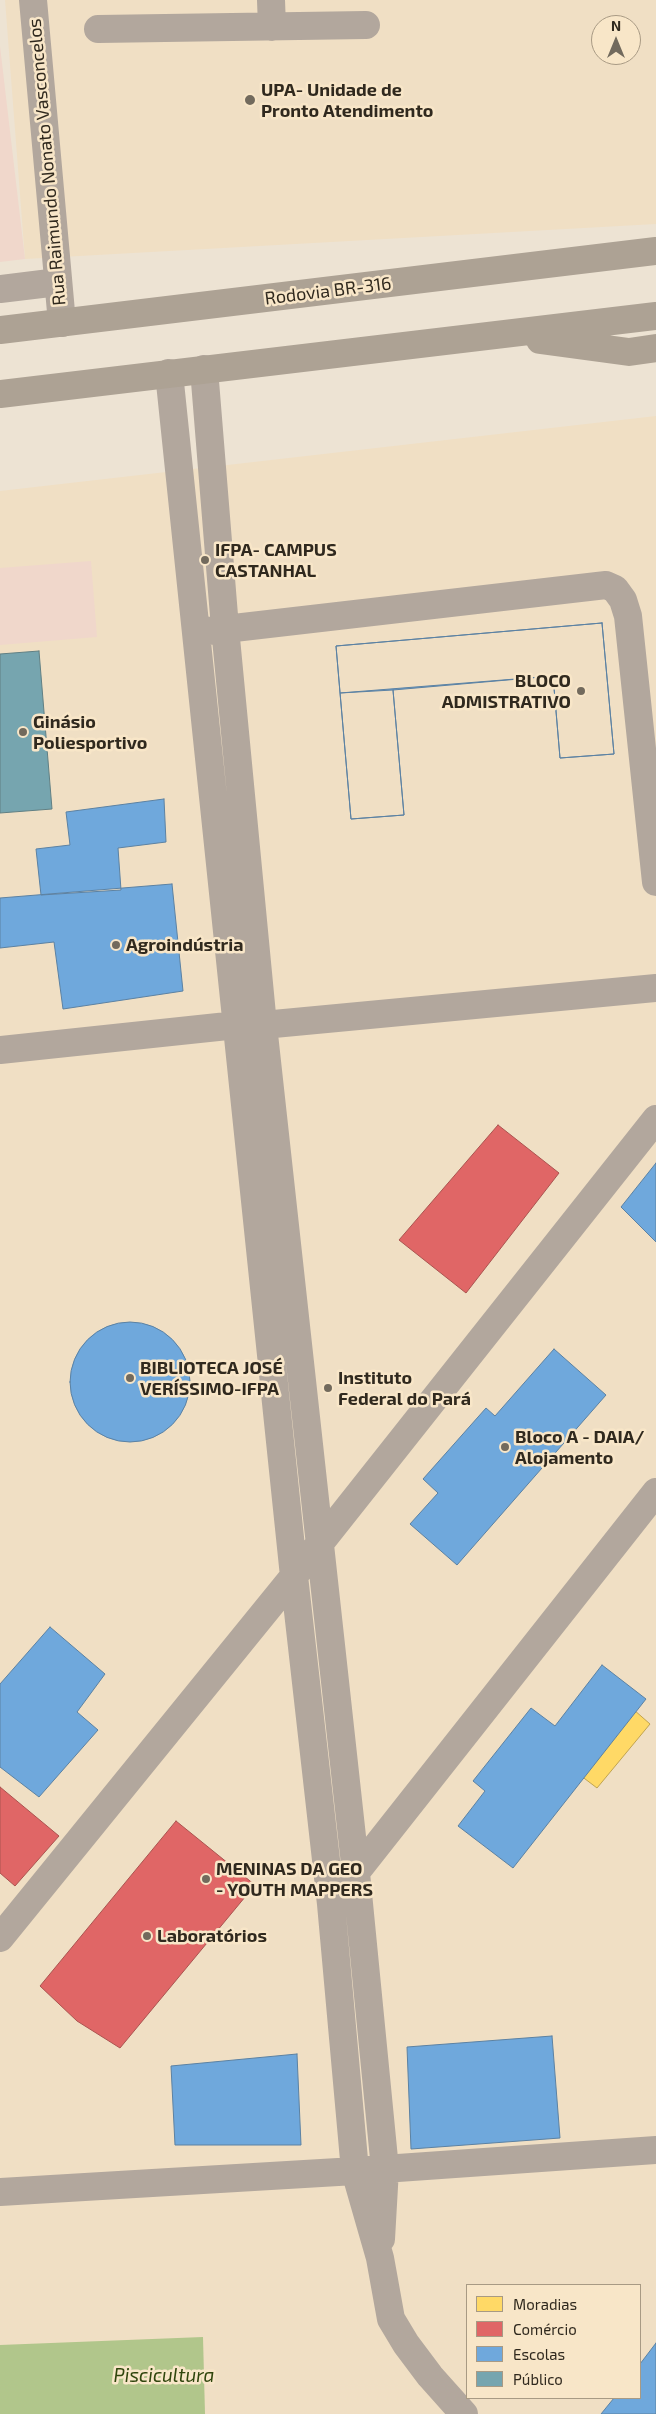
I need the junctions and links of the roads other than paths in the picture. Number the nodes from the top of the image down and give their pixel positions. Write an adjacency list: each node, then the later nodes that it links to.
1 (33, 0): 7 (street, Rua Raimundo Nonato Vasconcelos)
2 (271, 0): 4 (street)
3 (366, 25): 4 (street)
4 (272, 27): 5 (street)
5 (98, 29)
6 (656, 252): 10 (highway, Rodovia BR-316)
7 (58, 282): 8 (street); 10 (street, Rua Raimundo Nonato Vasconcelos)
8 (0, 289)
9 (656, 316): 12 (highway)
10 (62, 323): 11 (highway, Rodovia BR-316)
11 (0, 330)
12 (501, 334): 13 (highway); 14 (highway)
13 (656, 348)
14 (204, 369): 15 (highway); 17 (street)
15 (169, 373): 16 (highway); 18 (street)
16 (0, 394)
17 (225, 628): 18 (street); 19 (street); 21 (street)
18 (196, 633): 21 (street)
19 (656, 882)
20 (656, 988): 21 (street)
21 (250, 1025): 22 (street); 25 (street); 26 (street)
22 (0, 1050)
23 (656, 1119): 25 (street)
24 (656, 1492): 27 (street)
25 (319, 1542): 26 (street); 27 (street)
26 (294, 1576): 28 (street); 29 (street)
27 (356, 1873): 28 (street); 31 (street)
28 (331, 1904): 32 (street)
29 (0, 1938)
30 (656, 2150): 31 (street)
31 (385, 2169): 32 (street); 34 (street)
32 (355, 2172): 33 (street); 34 (street)
33 (0, 2192)
34 (380, 2258): 35 (street)
35 (464, 2414)

